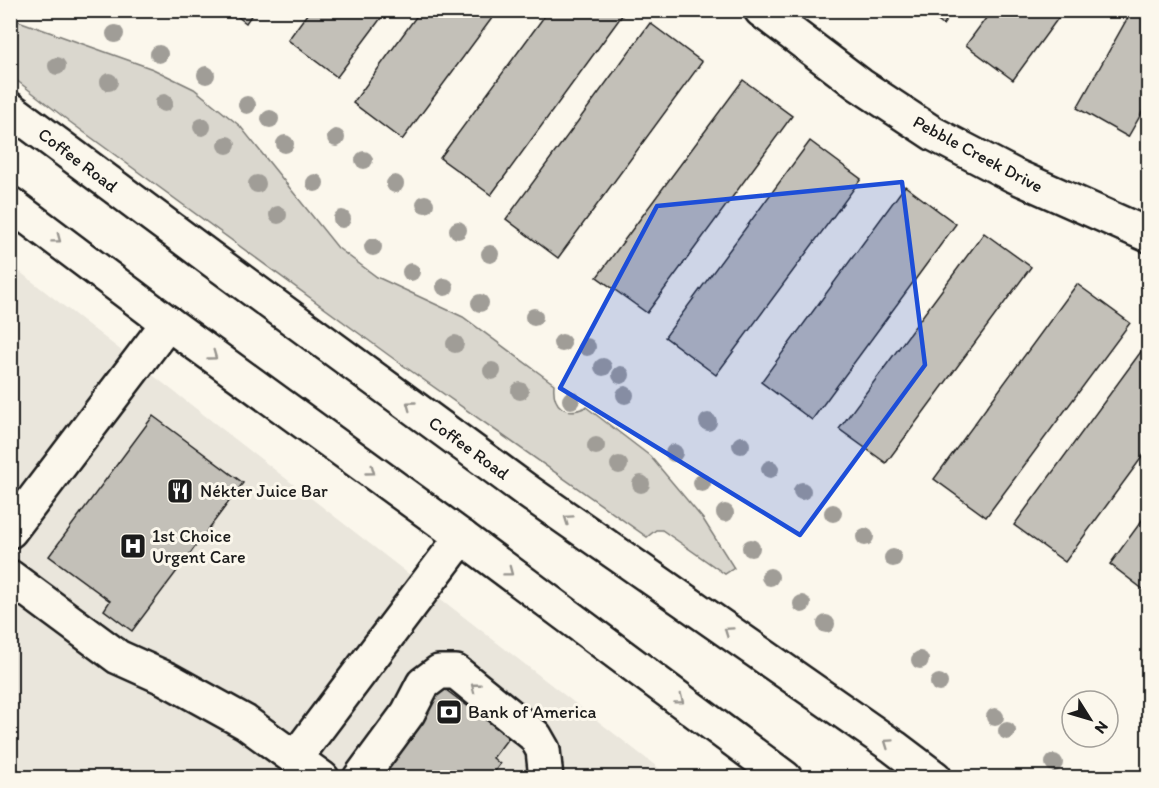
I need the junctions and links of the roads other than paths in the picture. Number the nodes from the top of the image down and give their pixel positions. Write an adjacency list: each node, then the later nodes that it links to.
1 (761, 10): 4 (main road, Pebble Creek Drive)
2 (10, 109): 14 (main road, Coffee Road, one-way to 2)
3 (10, 204): 5 (main road, one-way to 5)
4 (1149, 235)
5 (168, 323): 6 (main road); 7 (main road, one-way to 7)
6 (10, 531)
7 (462, 537): 9 (main road); 13 (main road, one-way to 13)
8 (10, 577): 9 (main road)
9 (296, 757): 10 (main road)
10 (322, 777)
11 (360, 777): 12 (main road, one-way to 11)
12 (546, 777)
13 (784, 777)
14 (935, 777)

